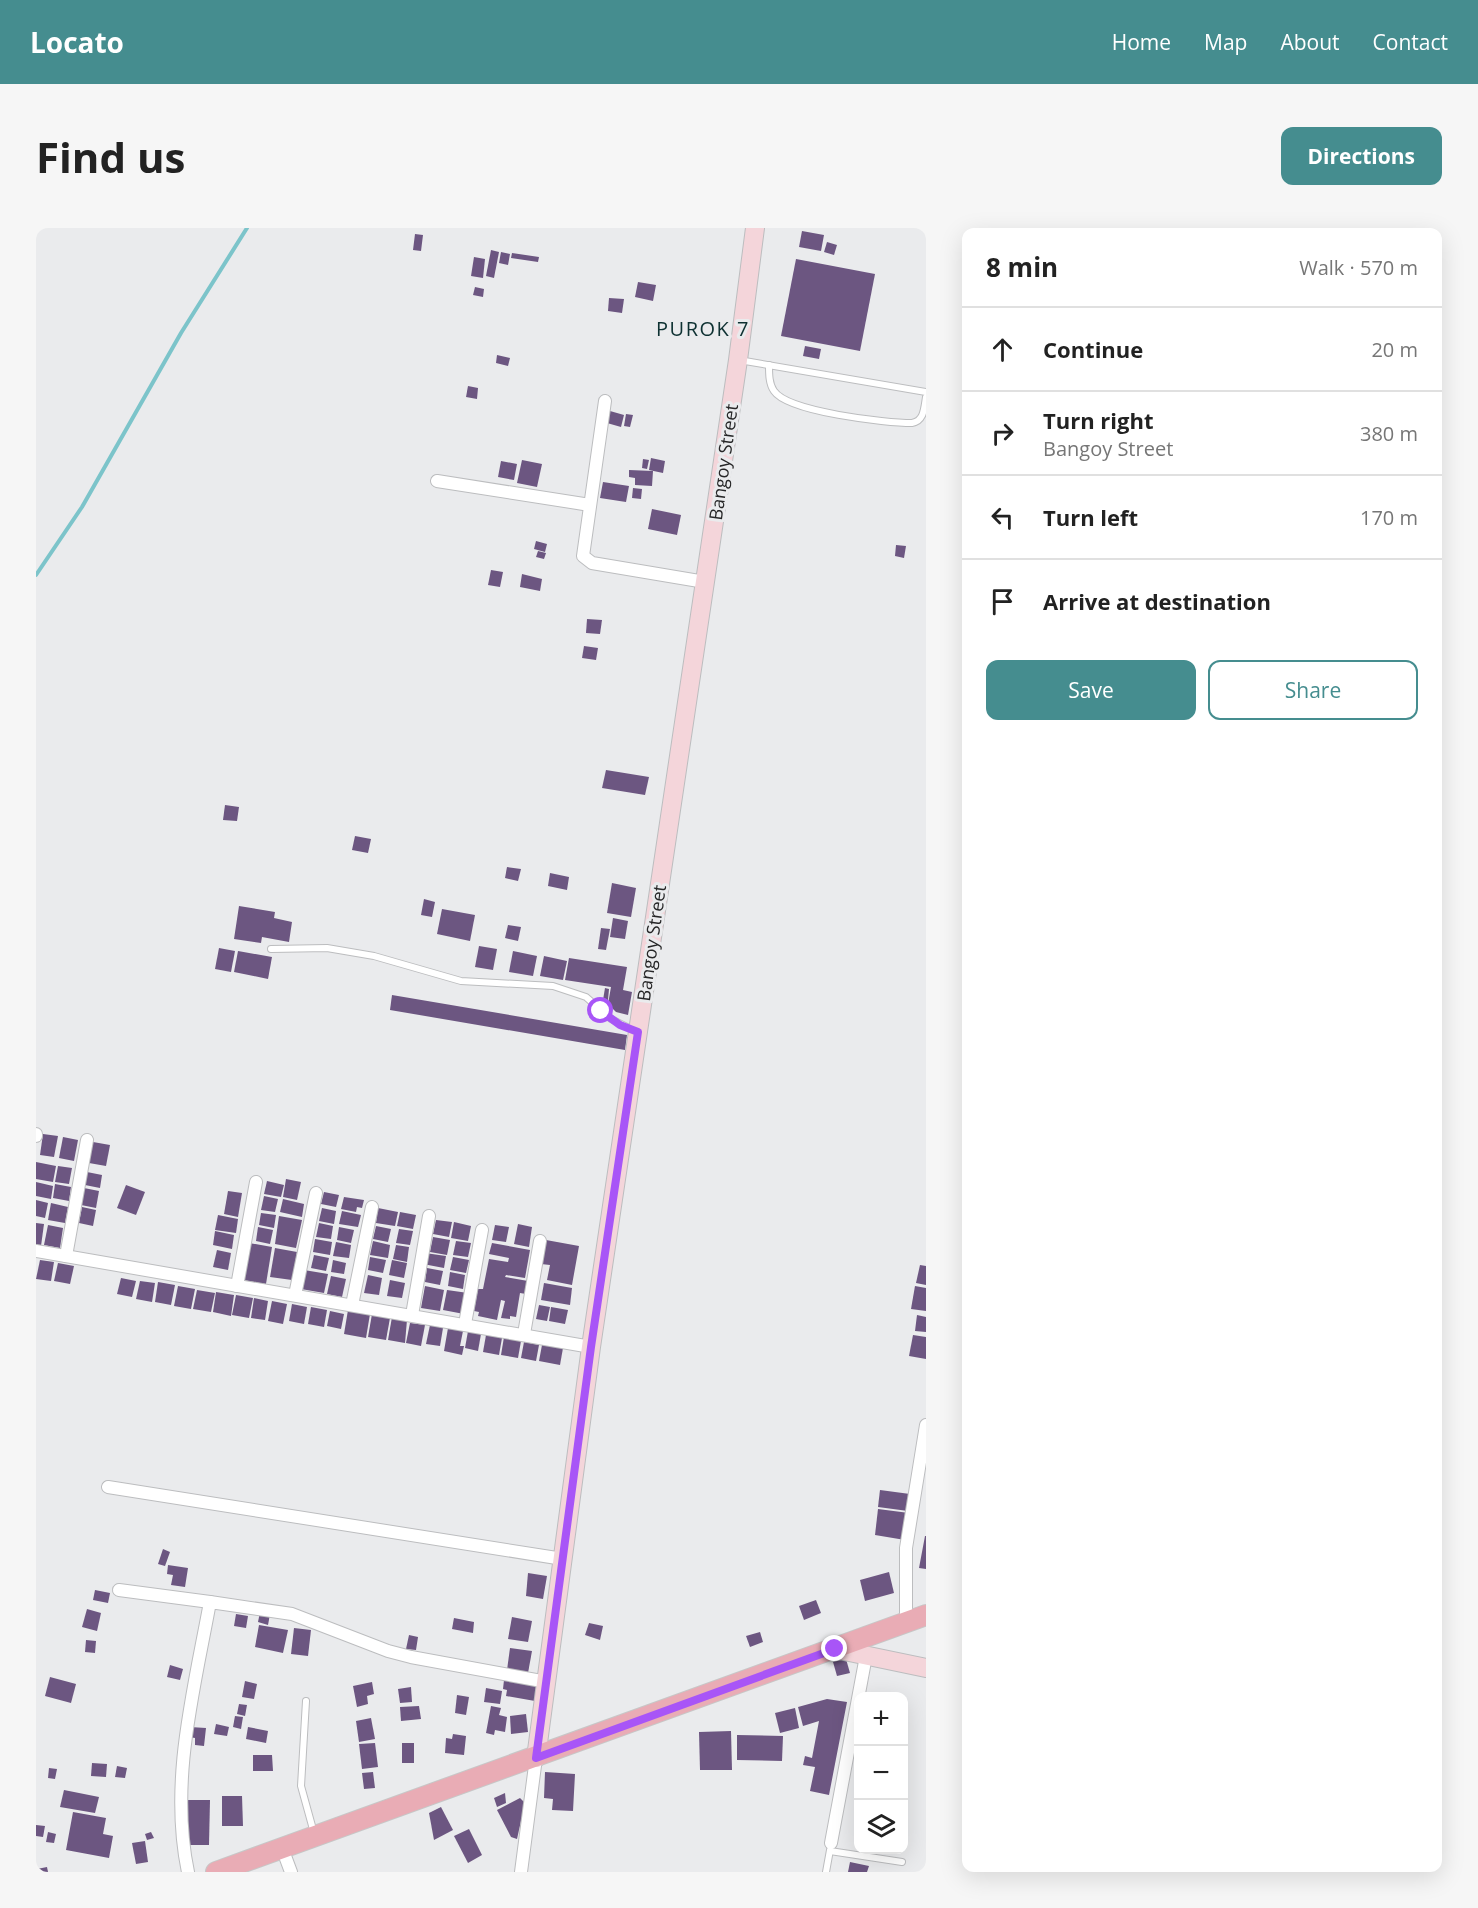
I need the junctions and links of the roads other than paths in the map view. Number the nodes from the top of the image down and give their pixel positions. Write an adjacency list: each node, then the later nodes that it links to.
1 (755, 228): 2 (main road, Bangoy Street)
2 (738, 360): 3 (lane); 9 (main road, Bangoy Street)
3 (769, 365): 4 (lane); 5 (lane)
4 (926, 392)
5 (926, 397)
6 (605, 401): 8 (street)
7 (437, 481): 8 (street)
8 (590, 505): 9 (street)
9 (705, 582): 11 (main road, Bangoy Street)
10 (271, 949): 11 (lane)
11 (638, 1032): 27 (main road, Bangoy Street)
12 (87, 1140): 20 (street)
13 (256, 1182): 21 (street)
14 (316, 1193): 22 (street)
15 (372, 1207): 23 (street)
16 (429, 1216): 24 (street)
17 (482, 1230): 25 (street)
18 (540, 1241): 26 (street)
19 (36, 1251): 20 (street)
20 (66, 1257): 21 (street)
21 (237, 1286): 22 (street)
22 (295, 1295): 23 (street)
23 (352, 1305): 24 (street)
24 (412, 1315): 25 (street)
25 (465, 1324): 26 (street)
26 (525, 1334): 27 (street)
27 (591, 1347): 30 (main road, Bangoy Street)
28 (926, 1425): 34 (street)
29 (108, 1487): 30 (street)
30 (563, 1559): 38 (main road, Bangoy Street)
31 (119, 1590): 32 (street)
32 (210, 1602): 38 (street); 45 (street)
33 (926, 1615): 34 (main road)
34 (906, 1622): 35 (main road)
35 (835, 1649): 36 (main road); 40 (main road)
36 (866, 1656): 37 (main road); 42 (street)
37 (926, 1668)
38 (547, 1682): 40 (main road, Bangoy Street)
39 (306, 1701): 41 (lane)
40 (536, 1758): 41 (main road); 48 (street, Bangoy Street)
41 (316, 1836): 43 (main road)
42 (831, 1847): 44 (lane); 49 (lane)
43 (282, 1848): 46 (main road); 47 (street)
44 (902, 1862)
45 (188, 1872)
46 (216, 1872)
47 (291, 1872)
48 (521, 1872)
49 (826, 1872)

